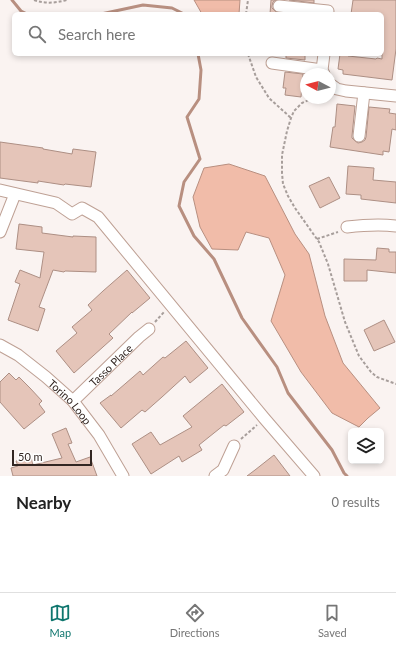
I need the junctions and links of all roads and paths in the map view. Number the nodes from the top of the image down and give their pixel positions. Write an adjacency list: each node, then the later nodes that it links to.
1 (34, 0): 2 (path)
2 (67, 0)
3 (248, 0): 6 (path)
4 (329, 0): 8 (street)
5 (279, 6): 7 (street)
6 (246, 12)
7 (321, 12)
8 (328, 12)
9 (249, 56): 18 (path)
10 (324, 56): 13 (street)
11 (272, 63): 12 (street)
12 (300, 68)
13 (323, 68)
14 (336, 88): 15 (street)
15 (364, 93): 16 (street); 19 (street)
16 (396, 96)
17 (301, 104): 18 (path)
18 (291, 118): 25 (path)
19 (359, 136)
20 (0, 190): 21 (street)
21 (15, 194): 24 (street); 26 (street)
22 (396, 226): 23 (street)
23 (347, 227): 25 (path)
24 (0, 232)
25 (317, 240): 29 (path)
26 (170, 305): 27 (path); 31 (street)
27 (149, 329): 30 (street, Tasso Place)
28 (0, 345): 30 (street, Torino Loop)
29 (396, 384)
30 (73, 401): 33 (street, Torino Loop)
31 (264, 418): 32 (path); 35 (street)
32 (234, 446): 34 (street)
33 (123, 476)
34 (215, 476)
35 (314, 476)

